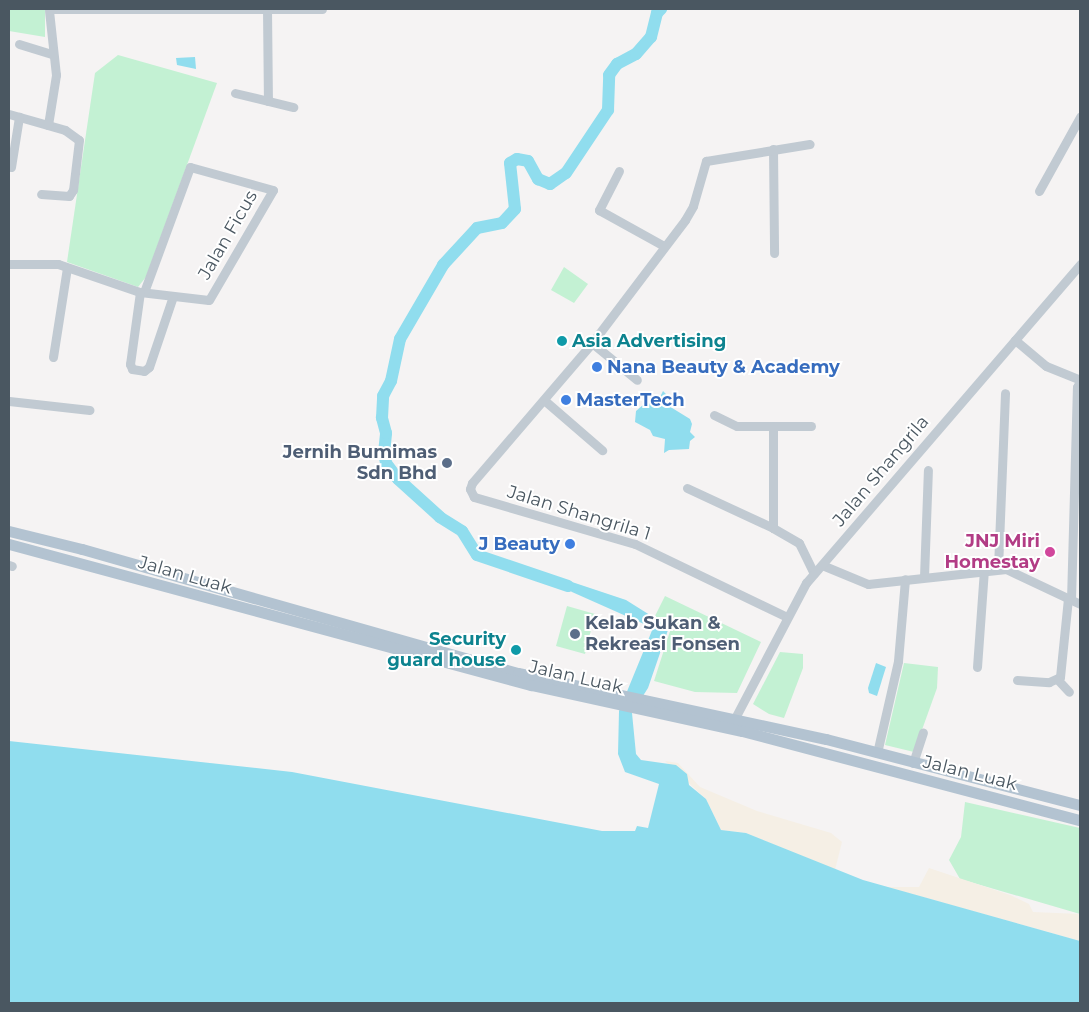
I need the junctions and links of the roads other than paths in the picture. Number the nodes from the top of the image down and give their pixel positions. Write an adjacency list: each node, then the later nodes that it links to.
1 (267, 9): 2 (street); 3 (street); 7 (street)
2 (322, 9)
3 (49, 10): 5 (street)
4 (19, 44): 5 (street)
5 (52, 54): 12 (street)
6 (236, 93): 7 (street)
7 (268, 101): 8 (street)
8 (294, 107)
9 (9, 114): 11 (street)
10 (1080, 117): 17 (street)
11 (19, 118): 12 (street); 15 (street)
12 (48, 125): 18 (street)
13 (810, 144): 14 (street)
14 (773, 149): 19 (street); 20 (street)
15 (10, 167)
16 (619, 171): 19 (street)
17 (1039, 191)
18 (41, 194)
19 (664, 246): 27 (street)
20 (774, 254)
21 (9, 264): 23 (street, Jalan Ficus)
22 (1080, 264): 26 (street, Jalan Shangrila)
23 (67, 268): 24 (street, Jalan Ficus); 28 (street)
24 (142, 292): 25 (street, Jalan Ficus); 25 (street); 25 (street, Jalan Ficus)
25 (173, 296)
26 (1015, 340): 30 (street); 45 (street, Jalan Shangrila)
27 (592, 343): 29 (street); 32 (street)
28 (52, 357)
29 (636, 380)
30 (1080, 380): 54 (street)
31 (1005, 393): 47 (street)
32 (544, 400): 38 (street); 56 (street, Jalan Shangrila 1)
33 (9, 401): 34 (street)
34 (89, 410)
35 (714, 414): 36 (street)
36 (773, 426): 37 (street); 41 (street)
37 (811, 426)
38 (602, 450)
39 (928, 470): 51 (street)
40 (687, 488): 41 (street)
41 (773, 528): 49 (street)
42 (9, 531): 44 (main road, Jalan Luak)
43 (9, 544): 50 (main road, Jalan Luak)
44 (82, 549): 46 (main road, Jalan Luak); 50 (main road)
45 (822, 565): 49 (street, Jalan Shangrila); 52 (street)
46 (138, 567): 53 (main road); 61 (main road, Jalan Luak)
47 (998, 568): 48 (street); 54 (street)
48 (984, 570): 51 (street); 57 (street)
49 (814, 574): 56 (street, Jalan Shangrila)
50 (123, 576): 53 (main road, Jalan Luak)
51 (924, 577): 52 (street)
52 (905, 579): 65 (street)
53 (181, 593): 61 (main road, Jalan Luak)
54 (1070, 599): 55 (street); 59 (street)
55 (1080, 604)
56 (788, 617): 63 (street, Jalan Shangrila)
57 (977, 667)
58 (1017, 680): 59 (street)
59 (1058, 680): 60 (street)
60 (1069, 692)
61 (605, 697): 62 (main road, Jalan Luak)
62 (652, 707): 63 (main road, Jalan Luak); 68 (main road, Jalan Luak)
63 (735, 718): 65 (main road, Jalan Luak)
64 (922, 733): 66 (street)
65 (877, 753): 66 (main road, Jalan Luak)
66 (913, 763): 67 (main road, Jalan Luak)
67 (1080, 805)
68 (1080, 820)

